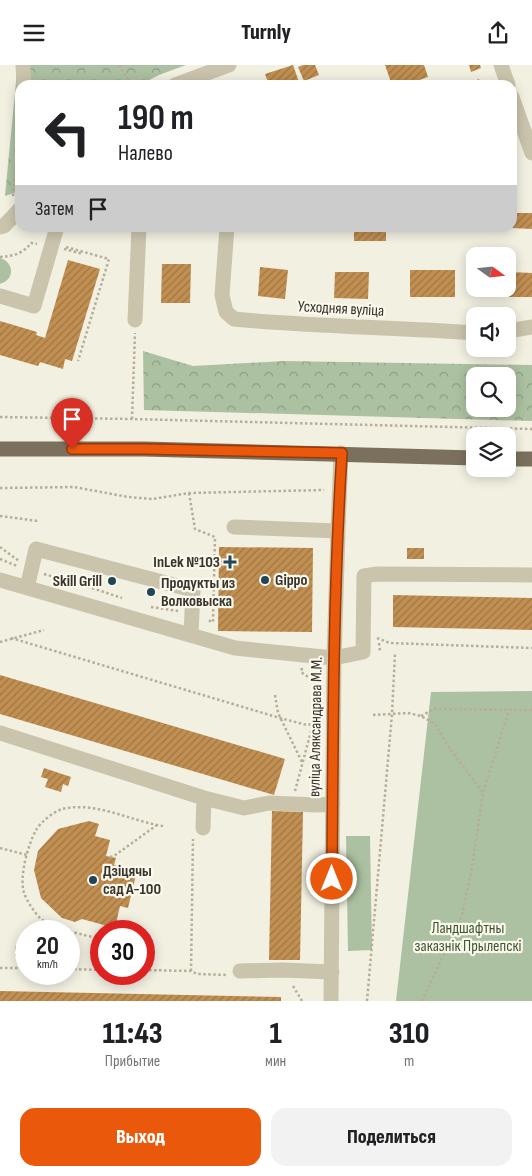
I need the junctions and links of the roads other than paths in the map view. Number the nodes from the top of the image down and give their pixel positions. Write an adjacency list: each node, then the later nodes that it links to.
1 (24, 65): 4 (street)
2 (230, 65): 5 (street)
3 (501, 65): 6 (street)
4 (24, 80)
5 (199, 80)
6 (506, 80)
7 (517, 111): 8 (street)
8 (532, 153)
9 (53, 232): 12 (street)
10 (139, 232): 13 (street)
11 (227, 232): 16 (street, Усходняя вуліца)
12 (0, 296)
13 (135, 320)
14 (532, 327): 15 (street)
15 (516, 330)
16 (466, 332)
17 (0, 449): 18 (main road)
18 (342, 453): 19 (main road); 23 (street, вуліца Аляксандрава М.М.)
19 (466, 458)
20 (516, 459): 21 (main road)
21 (532, 459)
22 (234, 527): 23 (street)
23 (338, 531): 28 (street, вуліца Аляксандрава М.М.)
24 (532, 575): 28 (street)
25 (0, 580): 26 (street)
26 (27, 588): 27 (street); 27 (street)
27 (191, 635): 28 (street)
28 (334, 658): 31 (street, вуліца Аляксандрава М.М.)
29 (0, 733): 30 (street)
30 (204, 798): 31 (street); 32 (street)
31 (332, 804): 34 (street, вуліца Аляксандрава М.М.)
32 (198, 834)
33 (240, 971): 34 (street)
34 (332, 972): 35 (street, вуліца Аляксандрава М.М.)
35 (330, 1001)

